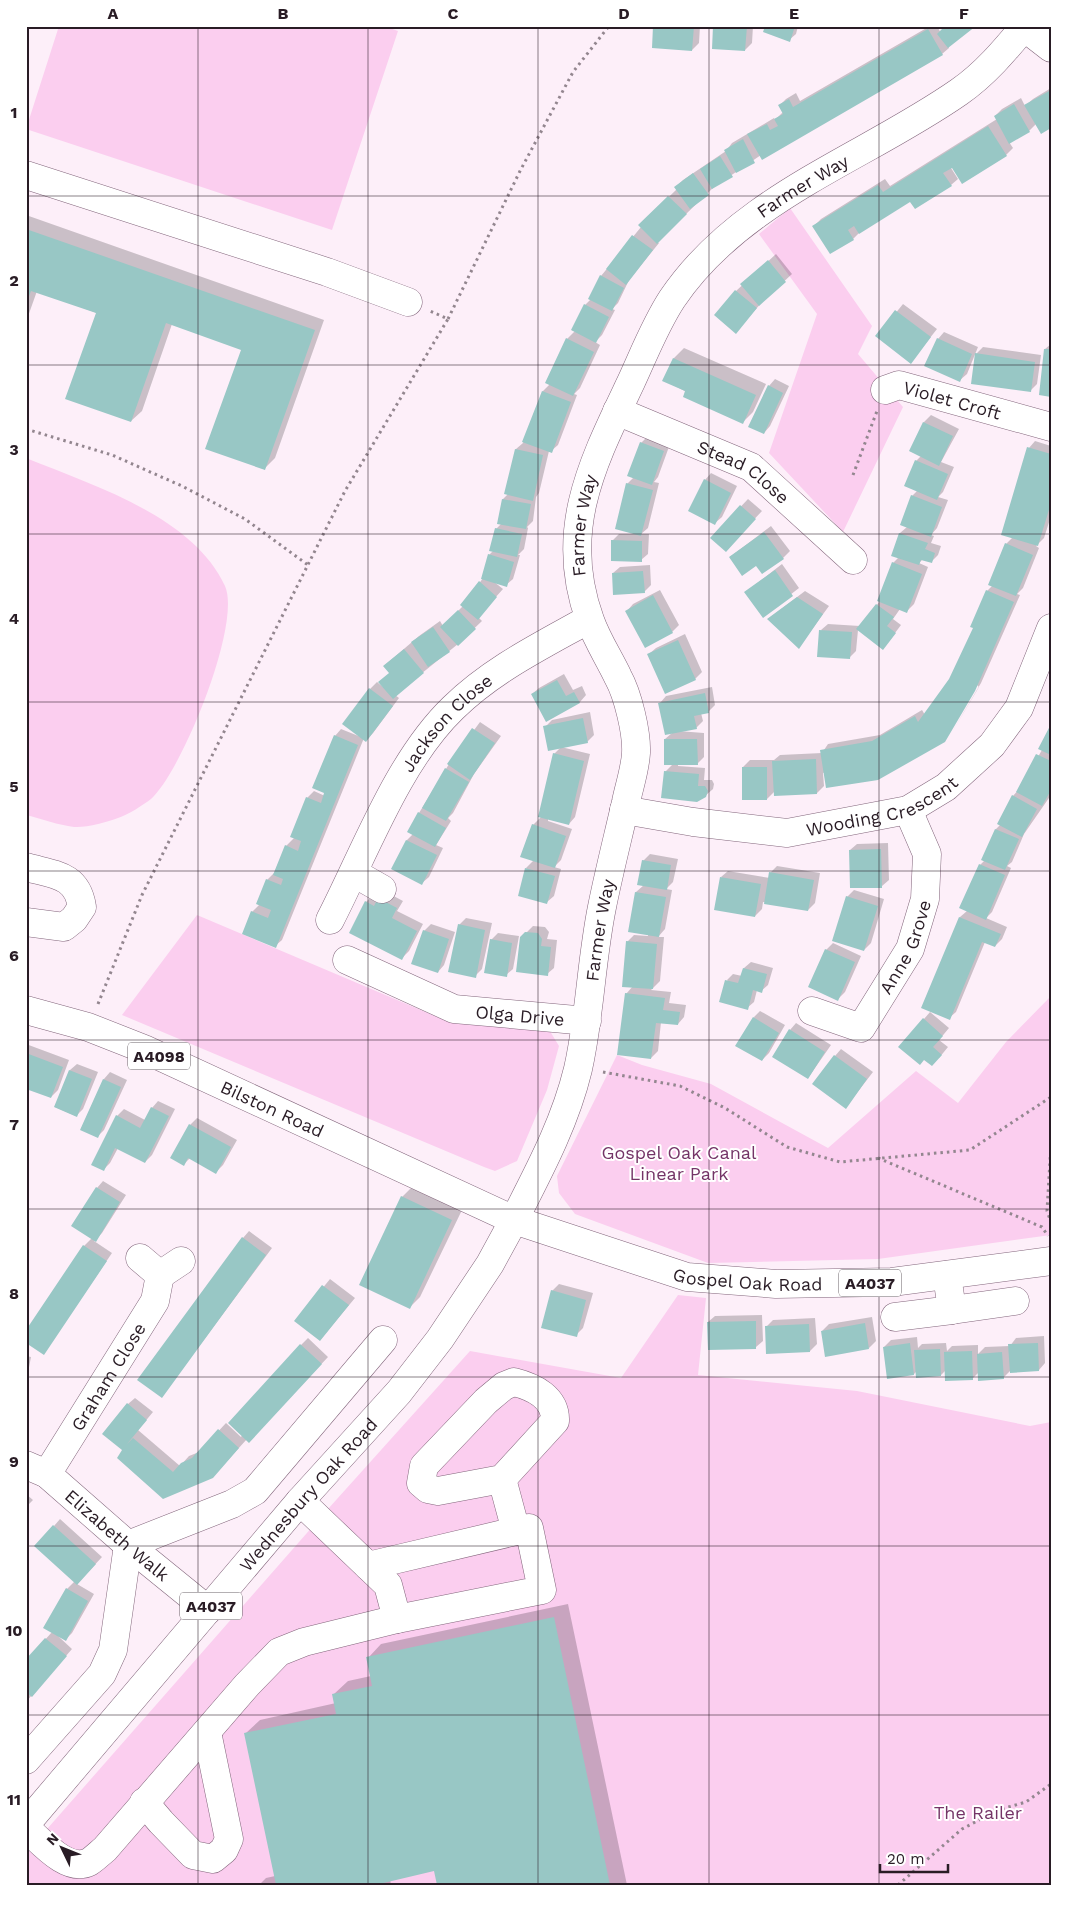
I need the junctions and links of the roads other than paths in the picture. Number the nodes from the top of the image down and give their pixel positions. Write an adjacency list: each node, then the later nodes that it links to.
1 (1024, 27): 2 (street); 6 (street, Farmer Way)
2 (1051, 48)
3 (26, 175): 4 (street)
4 (408, 302)
5 (885, 390): 7 (street, Violet Croft)
6 (617, 411): 8 (street, Stead Close); 9 (street, Farmer Way)
7 (1051, 427)
8 (853, 560)
9 (589, 619): 11 (street, Farmer Way); 14 (street, Jackson Close)
10 (1051, 628): 12 (street, Wooding Crescent)
11 (624, 810): 12 (street, Wooding Crescent); 21 (street, Farmer Way)
12 (908, 810): 20 (street, Anne Grove)
13 (26, 867): 17 (street)
14 (354, 874): 15 (street); 16 (street, Jackson Close)
15 (382, 889)
16 (330, 920)
17 (26, 922)
18 (347, 960): 21 (street, Olga Drive)
19 (26, 1010): 22 (street, Bilston Road / A4098)
20 (812, 1011)
21 (587, 1021): 22 (street, Farmer Way)
22 (514, 1220): 25 (street, Gospel Oak Road / A4037); 32 (street, Wednesbury Oak Road / A4037)
23 (1051, 1261): 25 (street, Gospel Oak Road / A4037)
24 (161, 1264): 30 (street, Graham Close)
25 (947, 1275): 27 (street)
26 (1015, 1301): 27 (street)
27 (952, 1310): 28 (street)
28 (895, 1317)
29 (383, 1340): 34 (street)
30 (37, 1470): 34 (street, Elizabeth Walk)
31 (502, 1479): 31 (street); 33 (street)
32 (300, 1501): 35 (street); 36 (street, Wednesbury Oak Road / A4037)
33 (516, 1531): 35 (street); 37 (street)
34 (128, 1545): 36 (street, Elizabeth Walk); 39 (street)
35 (368, 1566): 37 (street)
36 (208, 1610): 41 (street, Wednesbury Oak Road / A4037)
37 (397, 1619): 38 (street)
38 (206, 1732): 40 (street); 40 (street)
39 (26, 1760)
40 (144, 1802): 42 (street)
41 (26, 1824)
42 (26, 1828)

